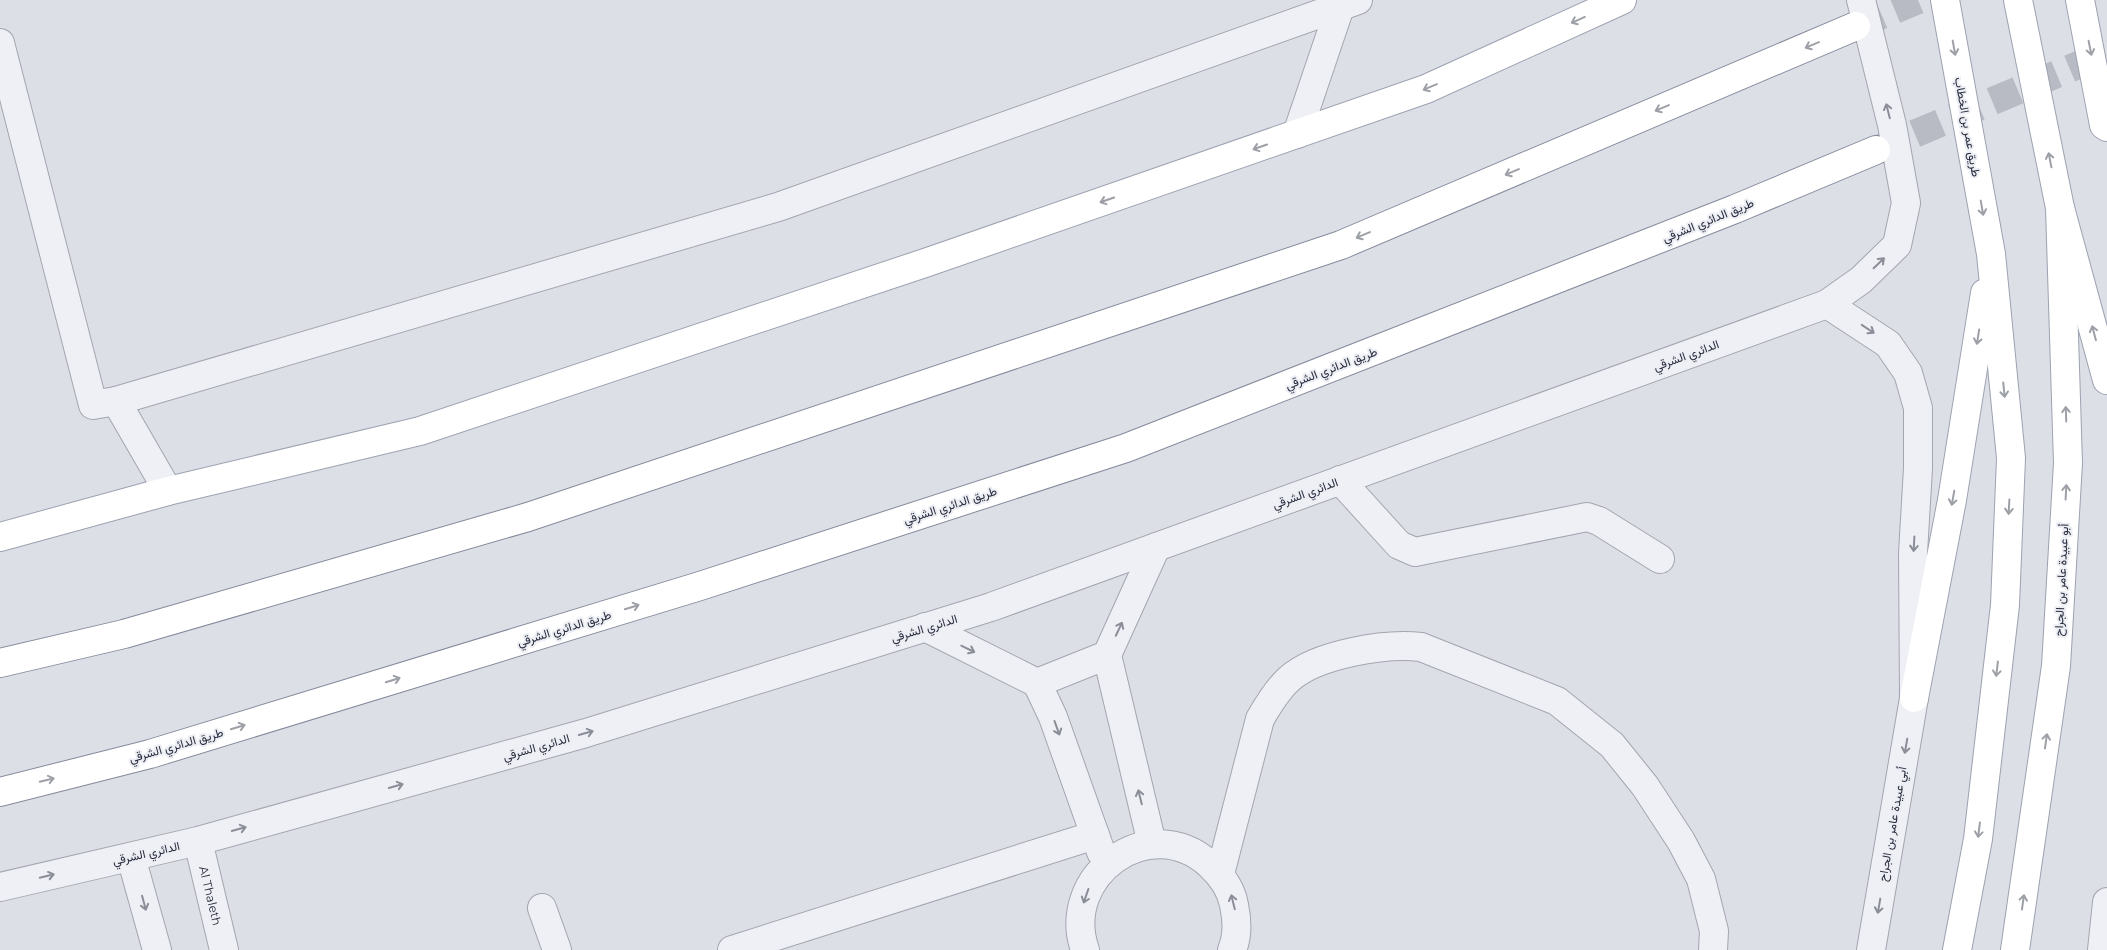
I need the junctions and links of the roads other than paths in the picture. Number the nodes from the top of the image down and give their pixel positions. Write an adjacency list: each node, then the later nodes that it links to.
1 (1622, 0): 9 (main road, one-way to 9)
2 (1945, 0): 12 (main road, طريق عمر بن الخطاب, one-way to 12)
3 (2018, 0): 11 (main road, one-way to 3)
4 (2080, 0): 8 (main road, one-way to 8)
5 (1349, 4): 9 (street); 15 (street)
6 (1859, 13): 13 (street, الدائري الشرقي, one-way to 6); 23 (main road, one-way to 23)
7 (0, 43): 15 (street)
8 (2107, 127)
9 (1297, 134): 17 (main road, one-way to 17)
10 (1876, 150): 26 (main road, طريق الدائري الشرقي, one-way to 10)
11 (2060, 208): 14 (main road, one-way to 11); 45 (main road, أبو عبيدة عامر بن الجراح, one-way to 11)
12 (1991, 254): 25 (main road, one-way to 25); 44 (main road, one-way to 44)
13 (1827, 304): 16 (street, الدائري الشرقي); 25 (street, أبي عبيدة عامر بن الجراح, one-way to 25)
14 (2107, 380)
15 (116, 401): 17 (street)
16 (1340, 480): 19 (street, الدائري الشرقي); 20 (street)
17 (168, 491): 18 (main road)
18 (0, 537)
19 (1156, 547): 21 (street, الدائري الشرقي); 22 (street, one-way to 19)
20 (1660, 558)
21 (925, 627): 24 (street, one-way to 24); 28 (street, الدائري الشرقي, one-way to 21)
22 (1107, 655): 24 (street); 29 (street, one-way to 22)
23 (0, 663)
24 (1038, 683): 27 (street, one-way to 27)
25 (1914, 698): 43 (street, أبي عبيدة عامر بن الجراح, one-way to 43)
26 (0, 792)
27 (1095, 834): 31 (street); 39 (street)
28 (198, 841): 30 (street, الدائري الشرقي); 37 (street, Al Thaleth)
29 (1152, 844): 31 (street); 32 (street)
30 (131, 856): 33 (street, الدائري الشرقي, one-way to 30); 36 (street, one-way to 36)
31 (1105, 864): 40 (street, one-way to 40)
32 (1220, 874): 41 (street, one-way to 32); 42 (street)
33 (0, 887)
34 (2107, 902): 46 (street)
35 (542, 908): 38 (street)
36 (156, 950)
37 (224, 950)
38 (557, 950)
39 (732, 950)
40 (1085, 950)
41 (1232, 950)
42 (1713, 950)
43 (1871, 950)
44 (1957, 950)
45 (2015, 950)
46 (2102, 950)

